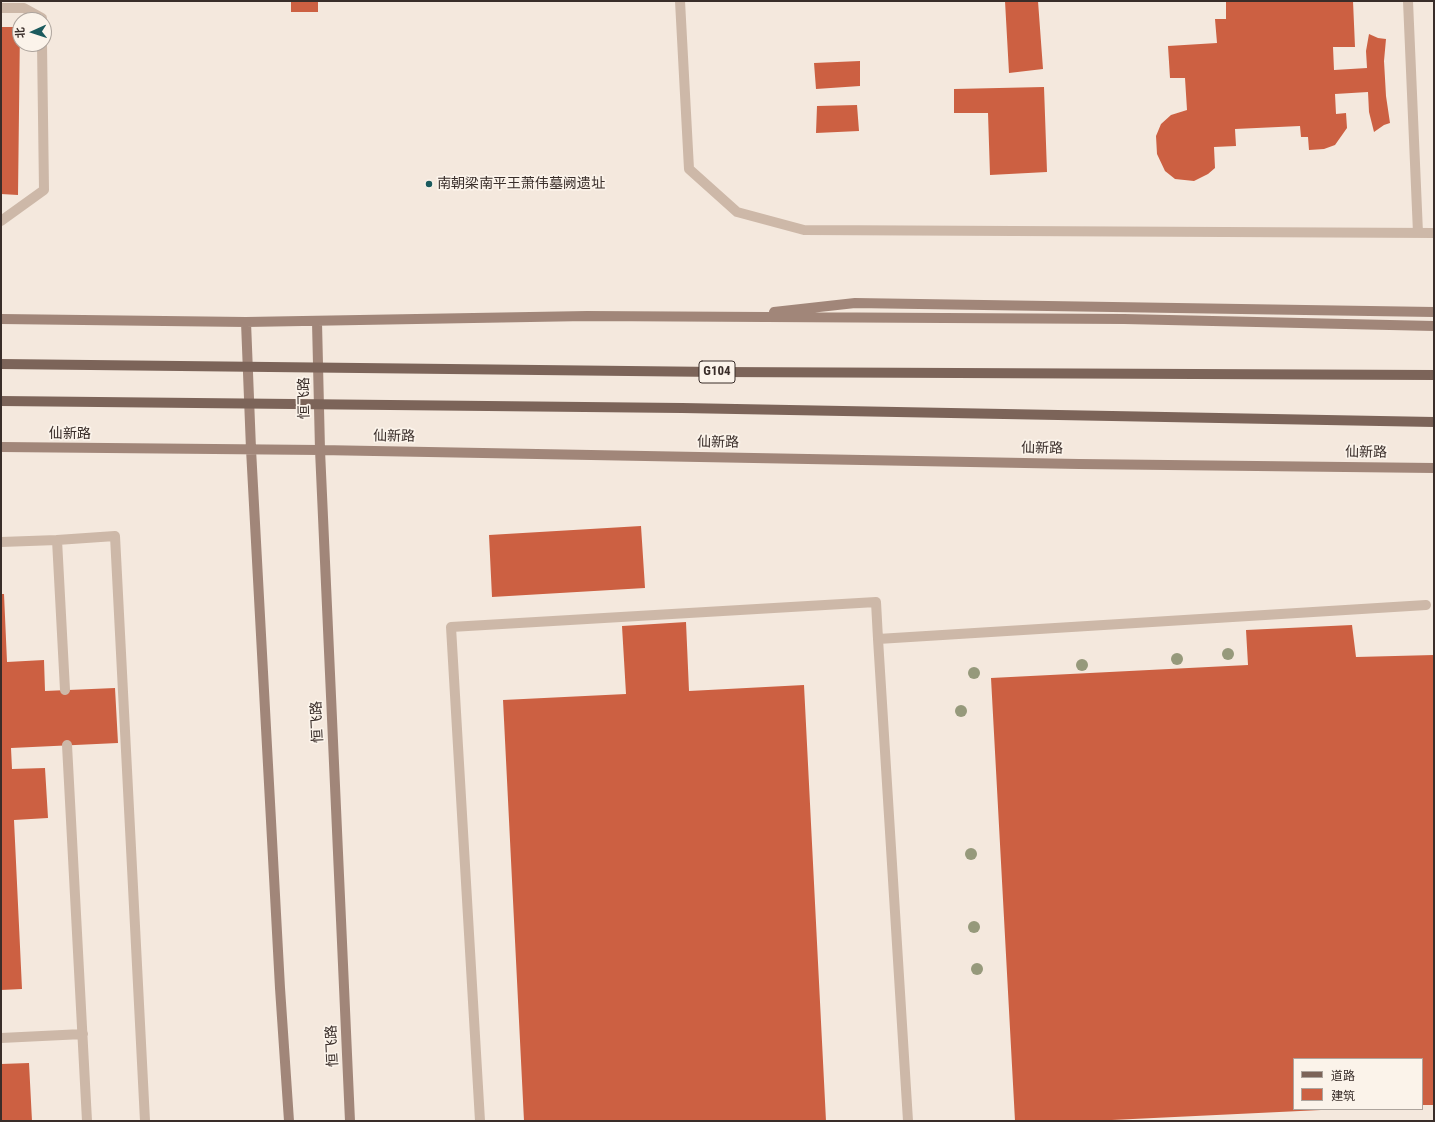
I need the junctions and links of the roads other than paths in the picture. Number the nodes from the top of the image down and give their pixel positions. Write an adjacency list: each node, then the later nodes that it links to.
1 (680, 1): 7 (lane)
2 (1408, 1): 7 (lane)
3 (1, 8): 4 (lane)
4 (31, 12)
5 (42, 52): 6 (lane)
6 (1, 221)
7 (1418, 233): 8 (lane)
8 (1434, 233)
9 (1434, 312): 10 (main road)
10 (726, 318): 13 (main road); 14 (main road)
11 (1, 319): 12 (main road)
12 (246, 322): 13 (main road); 20 (main road)
13 (317, 322): 21 (main road, 恒飞路)
14 (1434, 326)
15 (1, 364): 16 (main road, G104, bridge)
16 (1434, 375)
17 (1, 401): 18 (main road, bridge)
18 (1434, 422)
19 (1, 447): 20 (main road, 仙新路)
20 (251, 449): 21 (main road, 仙新路); 33 (main road)
21 (320, 450): 22 (main road, 仙新路); 34 (main road, 恒飞路)
22 (1434, 468)
23 (57, 540): 24 (lane); 27 (lane); 32 (lane)
24 (1, 542)
25 (1426, 605): 26 (lane)
26 (878, 639): 35 (lane); 36 (lane)
27 (64, 690)
28 (67, 745): 29 (lane)
29 (82, 1034): 30 (lane); 31 (lane)
30 (1, 1038)
31 (87, 1121)
32 (146, 1121)
33 (289, 1121)
34 (350, 1121)
35 (480, 1121)
36 (908, 1121)

